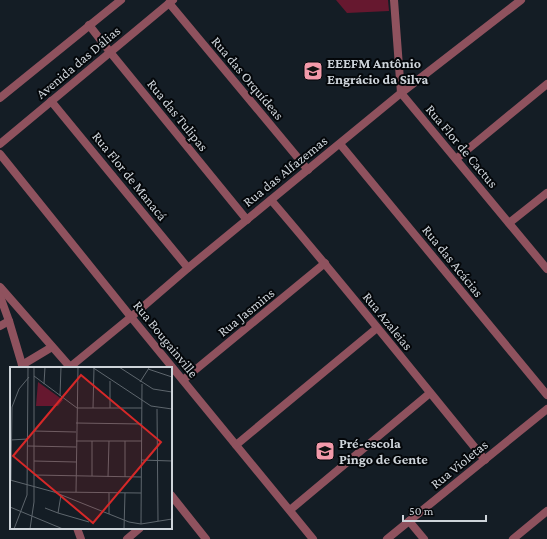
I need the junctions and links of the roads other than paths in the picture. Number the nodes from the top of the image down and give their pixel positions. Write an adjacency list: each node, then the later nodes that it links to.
1 (394, 0): 8 (street)
2 (521, 0): 8 (street, Rua das Alfazemas)
3 (116, 1): 5 (street, Avenida das Dálias)
4 (171, 1): 6 (street, Avenida das Dálias); 15 (street, Rua das Orquídeas)
5 (89, 25): 6 (street, Rua das Tulipas); 9 (street, Avenida das Dálias)
6 (110, 52): 10 (street, Avenida das Dálias); 18 (street, Rua das Tulipas)
7 (547, 84): 14 (street)
8 (402, 93): 12 (street, Rua das Alfazemas); 14 (street, Rua Flor de Cactus)
9 (0, 98)
10 (51, 101): 11 (street, Avenida das Dálias); 21 (street, Rua Flor de Manacá)
11 (0, 144)
12 (340, 144): 15 (street, Rua das Alfazemas); 35 (street, Rua das Acácias)
13 (0, 154): 25 (street, Rua Bougainville)
14 (456, 159): 19 (street, Rua Flor de Cactus)
15 (308, 170): 17 (street, Rua das Alfazemas)
16 (547, 193): 19 (street)
17 (271, 200): 18 (street, Rua das Alfazemas); 20 (street, Rua Azaleias)
18 (247, 220): 21 (street, Rua das Alfazemas)
19 (509, 223): 22 (street, Rua Flor de Cactus)
20 (325, 264): 28 (street, Rua Azaleias); 33 (street, Rua Jasmins)
21 (188, 268): 25 (street, Rua das Alfazemas)
22 (547, 269)
23 (0, 287): 29 (street)
24 (0, 296): 26 (street)
25 (131, 317): 32 (street, Rua das Alfazemas); 33 (street, Rua Bougainville)
26 (9, 321): 27 (street); 30 (street)
27 (0, 326)
28 (377, 328): 34 (street, Rua Azaleias); 37 (street)
29 (52, 347): 30 (street); 31 (street)
30 (23, 367)
31 (69, 367)
32 (71, 367)
33 (183, 380): 37 (street, Rua Bougainville)
34 (430, 393): 38 (street, Rua Azaleias); 40 (street)
35 (547, 396)
36 (547, 408): 38 (street, Rua Violetas)
37 (236, 445): 40 (street, Rua Bougainville)
38 (486, 460): 42 (street, Rua Violetas)
39 (172, 499): 47 (street)
40 (290, 510): 48 (street, Rua Bougainville)
41 (547, 510): 51 (street)
42 (409, 521): 49 (street, Rua Violetas); 50 (street)
43 (77, 529): 45 (street)
44 (139, 529): 46 (street)
45 (81, 539)
46 (127, 539)
47 (206, 539)
48 (313, 539)
49 (387, 539)
50 (424, 539)
51 (513, 539)

